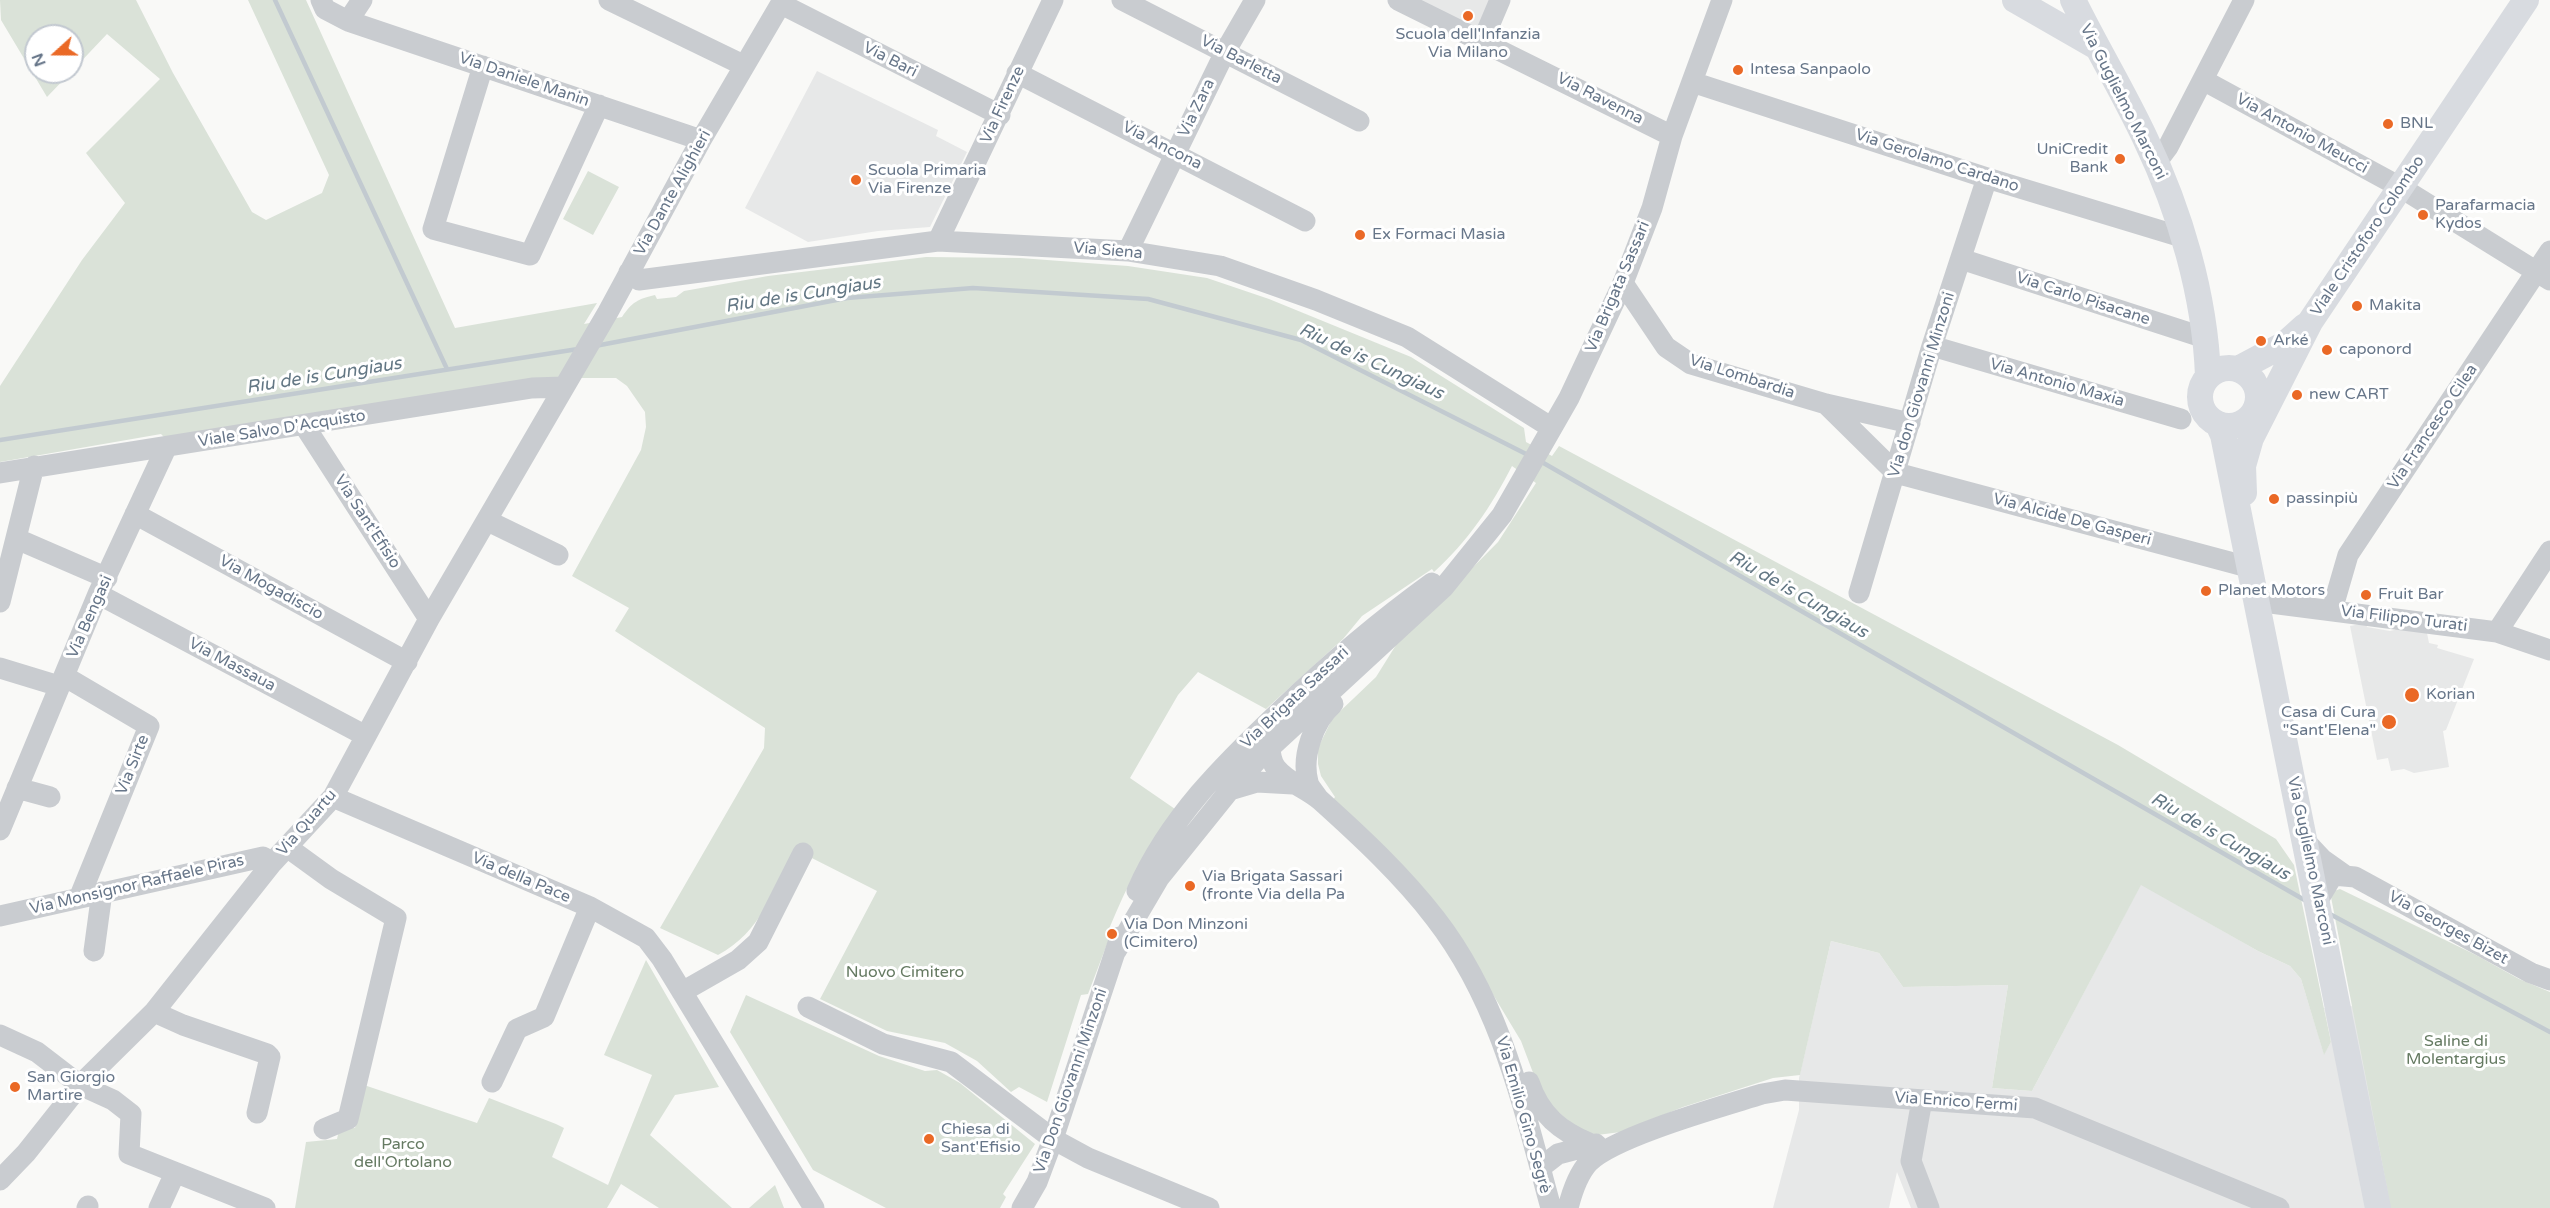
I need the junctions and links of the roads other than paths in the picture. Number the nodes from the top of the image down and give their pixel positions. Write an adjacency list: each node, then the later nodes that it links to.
1 (321, 0): 15 (street, Via Daniele Manin)
2 (362, 0): 15 (street)
3 (609, 0): 20 (street)
4 (1053, 0): 21 (street, Via Firenze)
5 (1122, 0): 18 (street, Via Barletta)
6 (1255, 0): 18 (street, Via Zara)
7 (1398, 0): 16 (street, Via Ravenna)
8 (1500, 0): 16 (street)
9 (2073, 0): 17 (main road, Via Guglielmo Marconi)
10 (2244, 0): 22 (street)
11 (2526, 0): 32 (main road, Viale Cristoforo Colombo)
12 (1719, 1): 23 (street, Via Brigata Sassari)
13 (782, 2): 20 (street, Via Dante Alighieri); 25 (street, Via Bari)
14 (2031, 3): 17 (main road)
15 (348, 21): 19 (street, Via Daniele Manin)
16 (1483, 40): 27 (street, Via Ravenna)
17 (2095, 46): 30 (main road, Via Guglielmo Marconi)
18 (1225, 52): 26 (street, Via Barletta); 29 (street, Via Zara)
19 (483, 66): 24 (street, Via Daniele Manin); 24 (street)
20 (743, 66): 28 (street, Via Dante Alighieri)
21 (1017, 74): 25 (street, Via Firenze); 29 (street, Via Ancona)
22 (2203, 80): 30 (street); 32 (street, Via Antonio Meucci)
23 (1692, 82): 27 (street, Via Brigata Sassari); 31 (street, Via Gerolamo Cardano)
24 (599, 105): 28 (street, Via Daniele Manin)
25 (1000, 115): 35 (street, Via Firenze)
26 (1359, 121)
27 (1672, 136): 41 (street, Via Brigata Sassari)
28 (701, 140): 39 (street, Via Dante Alighieri)
29 (1175, 152): 33 (street, Via Ancona); 36 (street, Via Zara)
30 (2156, 163): 34 (main road, Via Guglielmo Marconi)
31 (1987, 178): 34 (street, Via Gerolamo Cardano); 38 (street, Via don Giovanni Minzoni)
32 (2400, 187): 40 (street, Via Antonio Meucci); 42 (main road, Viale Cristoforo Colombo)
33 (1305, 220)
34 (2182, 232): 43 (main road, Via Guglielmo Marconi)
35 (938, 241): 36 (street, Via Siena); 39 (street, Via Siena)
36 (1128, 251): 55 (street, Via Siena)
37 (2550, 251): 40 (street, Via Francesco Cilea)
38 (1961, 259): 43 (street, Via Carlo Pisacane); 44 (street, Via don Giovanni Minzoni)
39 (629, 272): 47 (street, Via Dante Alighieri)
40 (2544, 276): 72 (street, Via Francesco Cilea)
41 (1623, 283): 49 (street, Via Lombardia); 55 (street, Via Brigata Sassari)
42 (2310, 322): 45 (main road, Viale Cristoforo Colombo); 46 (main road, Viale Cristoforo Colombo)
43 (2206, 341): 46 (main road, Via Guglielmo Marconi)
44 (1932, 346): 50 (street, Via Antonio Maxia); 52 (street, Via don Giovanni Minzoni)
45 (2287, 370): 48 (street, Viale Cristoforo Colombo); 61 (main road, Viale Cristoforo Colombo)
46 (2224, 371): 48 (main road); 53 (main road)
47 (568, 380): 54 (street, Viale Salvo D'Acquisto); 62 (street, Via Quartu)
48 (2259, 395): 51 (main road)
49 (1826, 404): 52 (street, Via Lombardia); 59 (street, Via Lombardia)
50 (2181, 419)
51 (2244, 422): 53 (main road); 61 (main road, Via Guglielmo Marconi)
52 (1910, 423): 59 (street, Via don Giovanni Minzoni)
53 (2218, 424): 61 (main road, Via Guglielmo Marconi)
54 (304, 425): 56 (street, Viale Salvo D'Acquisto); 73 (street, Via Sant'Efisio)
55 (1552, 428): 65 (street, Via Brigata Sassari)
56 (166, 448): 57 (street, Viale Salvo D'Acquisto); 60 (street, Via Bengasi)
57 (34, 466): 58 (street, Viale Salvo D'Acquisto); 63 (street)
58 (0, 473)
59 (1896, 473): 67 (street, Via Alcide De Gasperi); 69 (street, Via don Giovanni Minzoni)
60 (135, 514): 68 (street, Via Bengasi); 77 (street, Via Mogadiscio)
61 (2238, 514): 67 (main road, Via Guglielmo Marconi)
62 (488, 520): 66 (street); 73 (street, Via Quartu)
63 (17, 539): 68 (street, Via Massaua); 71 (street)
64 (2550, 551): 74 (street)
65 (1471, 554): 76 (street, Via Brigata Sassari); 79 (street, Via Brigata Sassari)
66 (558, 555)
67 (2248, 567): 70 (main road, Via Guglielmo Marconi)
68 (103, 586): 80 (street, Via Bengasi); 81 (street, Via Massaua)
69 (1859, 593)
70 (2254, 601): 72 (street, Via Filippo Turati); 91 (main road, Via Guglielmo Marconi)
71 (0, 602)
72 (2332, 610): 74 (street, Via Filippo Turati)
73 (429, 620): 77 (street, Via Quartu)
74 (2497, 632): 75 (street, Via Filippo Turati)
75 (2550, 650)
76 (1336, 658): 82 (street, Via Brigata Sassari); 88 (street, Via Brigata Sassari)
77 (407, 662): 81 (street, Via Quartu)
78 (0, 668): 80 (street)
79 (1350, 674): 82 (street, Via Brigata Sassari); 84 (street)
80 (61, 681): 83 (street, Via Bengasi); 97 (street, Via Sirte)
81 (366, 736): 87 (street, Via Quartu)
82 (1270, 747): 84 (street, Via Emilio Gino Segrè); 85 (street, Via Brigata Sassari); 88 (street)
83 (17, 788): 86 (street); 89 (street, Via Bengasi)
84 (1306, 788): 85 (street); 106 (street, Via Emilio Gino Segrè)
85 (1229, 791): 94 (street, Via Brigata Sassari)
86 (51, 797)
87 (333, 798): 90 (street, Via Quartu); 98 (street, Via della Pace)
88 (1182, 814): 94 (street, Via Brigata Sassari)
89 (2, 821)
90 (287, 847): 93 (street, Via Quartu); 111 (street)
91 (2308, 849): 95 (main road, Via Guglielmo Marconi); 95 (street, Via Georges Bizet)
92 (803, 853): 102 (street)
93 (272, 862): 96 (street, Via Monsignor Raffaele Piras); 104 (street, Via Quartu)
94 (1154, 873): 112 (street, Via Don Giovanni Minzoni)
95 (2330, 886): 101 (street, Via Georges Bizet); 118 (main road, Via Guglielmo Marconi)
96 (102, 892): 97 (street, Via Monsignor Raffaele Piras); 100 (street)
97 (80, 896): 99 (street, Via Monsignor Raffaele Piras)
98 (590, 907): 102 (street, Via della Pace); 107 (street)
99 (0, 916)
100 (94, 951)
101 (2550, 980)
102 (682, 992): 117 (street, Via della Pace)
103 (808, 1007): 112 (street)
104 (154, 1012): 108 (street, Via Quartu); 110 (street)
105 (0, 1035): 108 (street)
106 (1504, 1043): 113 (street); 114 (street, Via Emilio Gino Segrè)
107 (492, 1082)
108 (80, 1085): 115 (street); 116 (street, Via Quartu)
109 (1922, 1100): 113 (street, Via Enrico Fermi); 127 (street); 128 (street, Via Enrico Fermi)
110 (257, 1113)
111 (324, 1129)
112 (1053, 1139): 123 (street, Via Don Giovanni Minzoni); 124 (street)
113 (1591, 1152): 114 (street); 126 (street)
114 (1540, 1168): 125 (street, Via Emilio Gino Segrè)
115 (175, 1173): 119 (street); 120 (street)
116 (0, 1180)
117 (803, 1187): 121 (street, Via della Pace); 122 (street, Via della Pace)
118 (2372, 1203)
119 (159, 1208)
120 (265, 1208)
121 (814, 1208)
122 (830, 1208)
123 (1022, 1208)
124 (1209, 1208)
125 (1551, 1208)
126 (1568, 1208)
127 (1929, 1208)
128 (2279, 1208)

